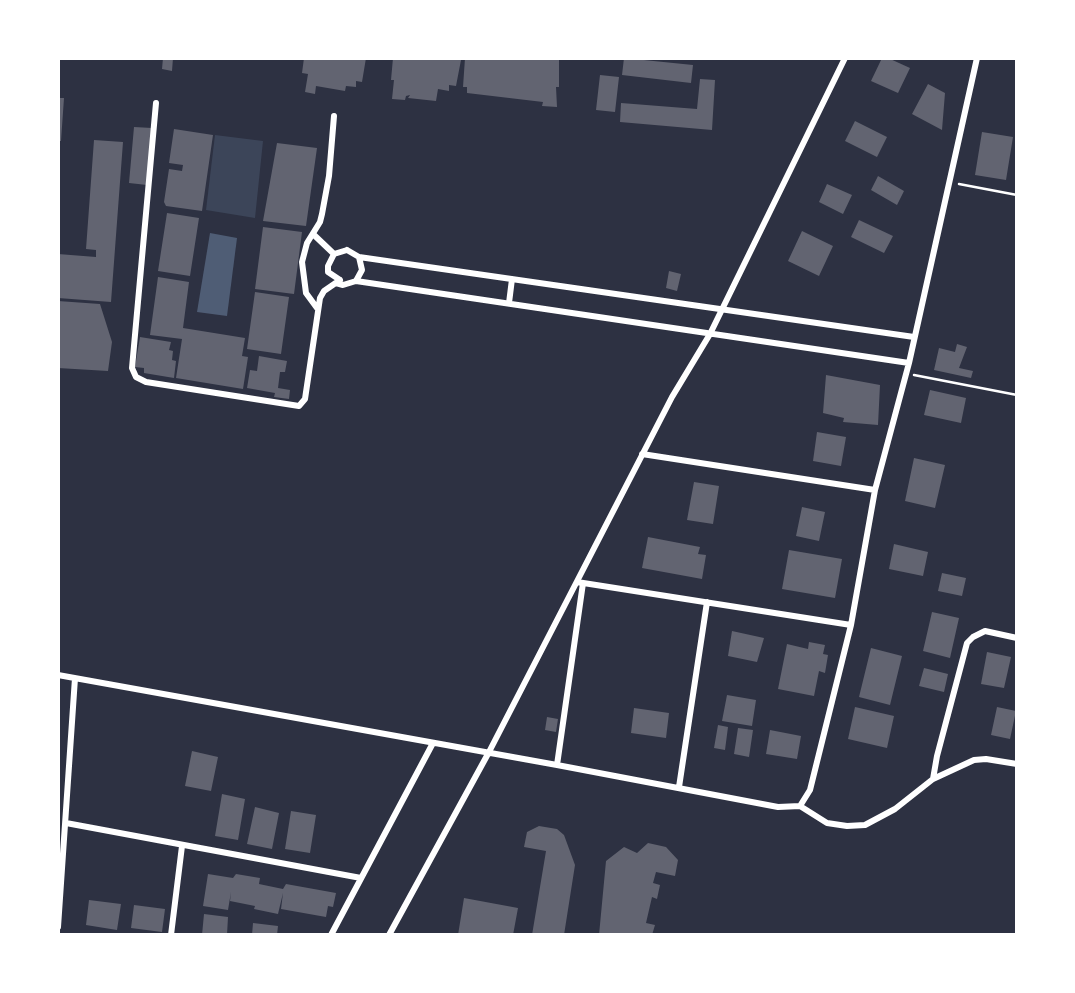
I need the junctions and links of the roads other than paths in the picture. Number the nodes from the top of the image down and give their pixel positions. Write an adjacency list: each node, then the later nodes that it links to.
1 (845, 58): 13 (street)
2 (977, 58): 15 (street)
3 (156, 103): 12 (street)
4 (334, 116): 5 (street)
5 (313, 234): 6 (street); 12 (street)
6 (334, 254): 7 (street); 9 (street)
7 (359, 257): 8 (street); 10 (street)
8 (512, 279): 11 (street); 13 (street)
9 (340, 280): 10 (street); 12 (street)
10 (356, 281): 11 (street)
11 (509, 303): 14 (street)
12 (317, 308)
13 (721, 311): 14 (street); 15 (street)
14 (710, 334): 16 (street); 17 (street)
15 (914, 337): 16 (street)
16 (909, 363): 18 (street)
17 (642, 454): 18 (street); 19 (street)
18 (875, 490): 21 (street)
19 (580, 583): 20 (street); 26 (street); 28 (street)
20 (707, 602): 21 (street); 30 (street)
21 (851, 625): 31 (street)
22 (1017, 638): 29 (street)
23 (58, 675): 24 (street)
24 (75, 678): 25 (street); 32 (street)
25 (433, 743): 26 (street); 34 (street)
26 (489, 752): 28 (street); 38 (street)
27 (1017, 764): 29 (street)
28 (557, 765): 30 (street)
29 (933, 779): 31 (street)
30 (679, 787): 31 (street)
31 (800, 806)
32 (66, 823): 33 (street); 35 (street)
33 (182, 846): 34 (street); 36 (street)
34 (361, 878): 37 (street)
35 (58, 927)
36 (171, 935)
37 (331, 935)
38 (389, 935)

